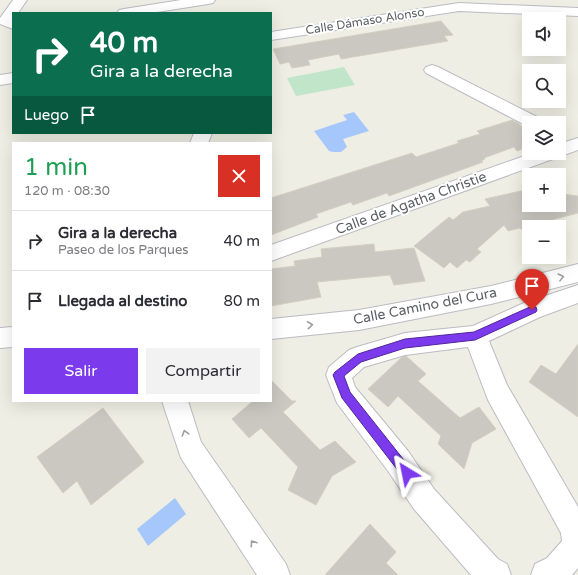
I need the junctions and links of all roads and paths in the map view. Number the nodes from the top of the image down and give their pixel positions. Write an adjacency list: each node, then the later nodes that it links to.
1 (20, 0): 5 (street)
2 (208, 0): 3 (street)
3 (130, 12)
4 (578, 12): 6 (street, Calle Dámaso Alonso)
5 (12, 24)
6 (272, 36)
7 (432, 70): 10 (street)
8 (12, 78): 9 (street)
9 (0, 80)
10 (522, 116)
11 (532, 160): 12 (street, Calle de Agatha Christie)
12 (272, 253)
13 (578, 273): 15 (street, Calle Camino del Cura, one-way to 13)
14 (578, 294): 16 (street)
15 (272, 329)
16 (475, 336): 21 (street); 22 (street)
17 (12, 337): 18 (street)
18 (0, 338)
19 (175, 402): 20 (street, one-way to 19)
20 (275, 575)
21 (496, 575)
22 (546, 575)

